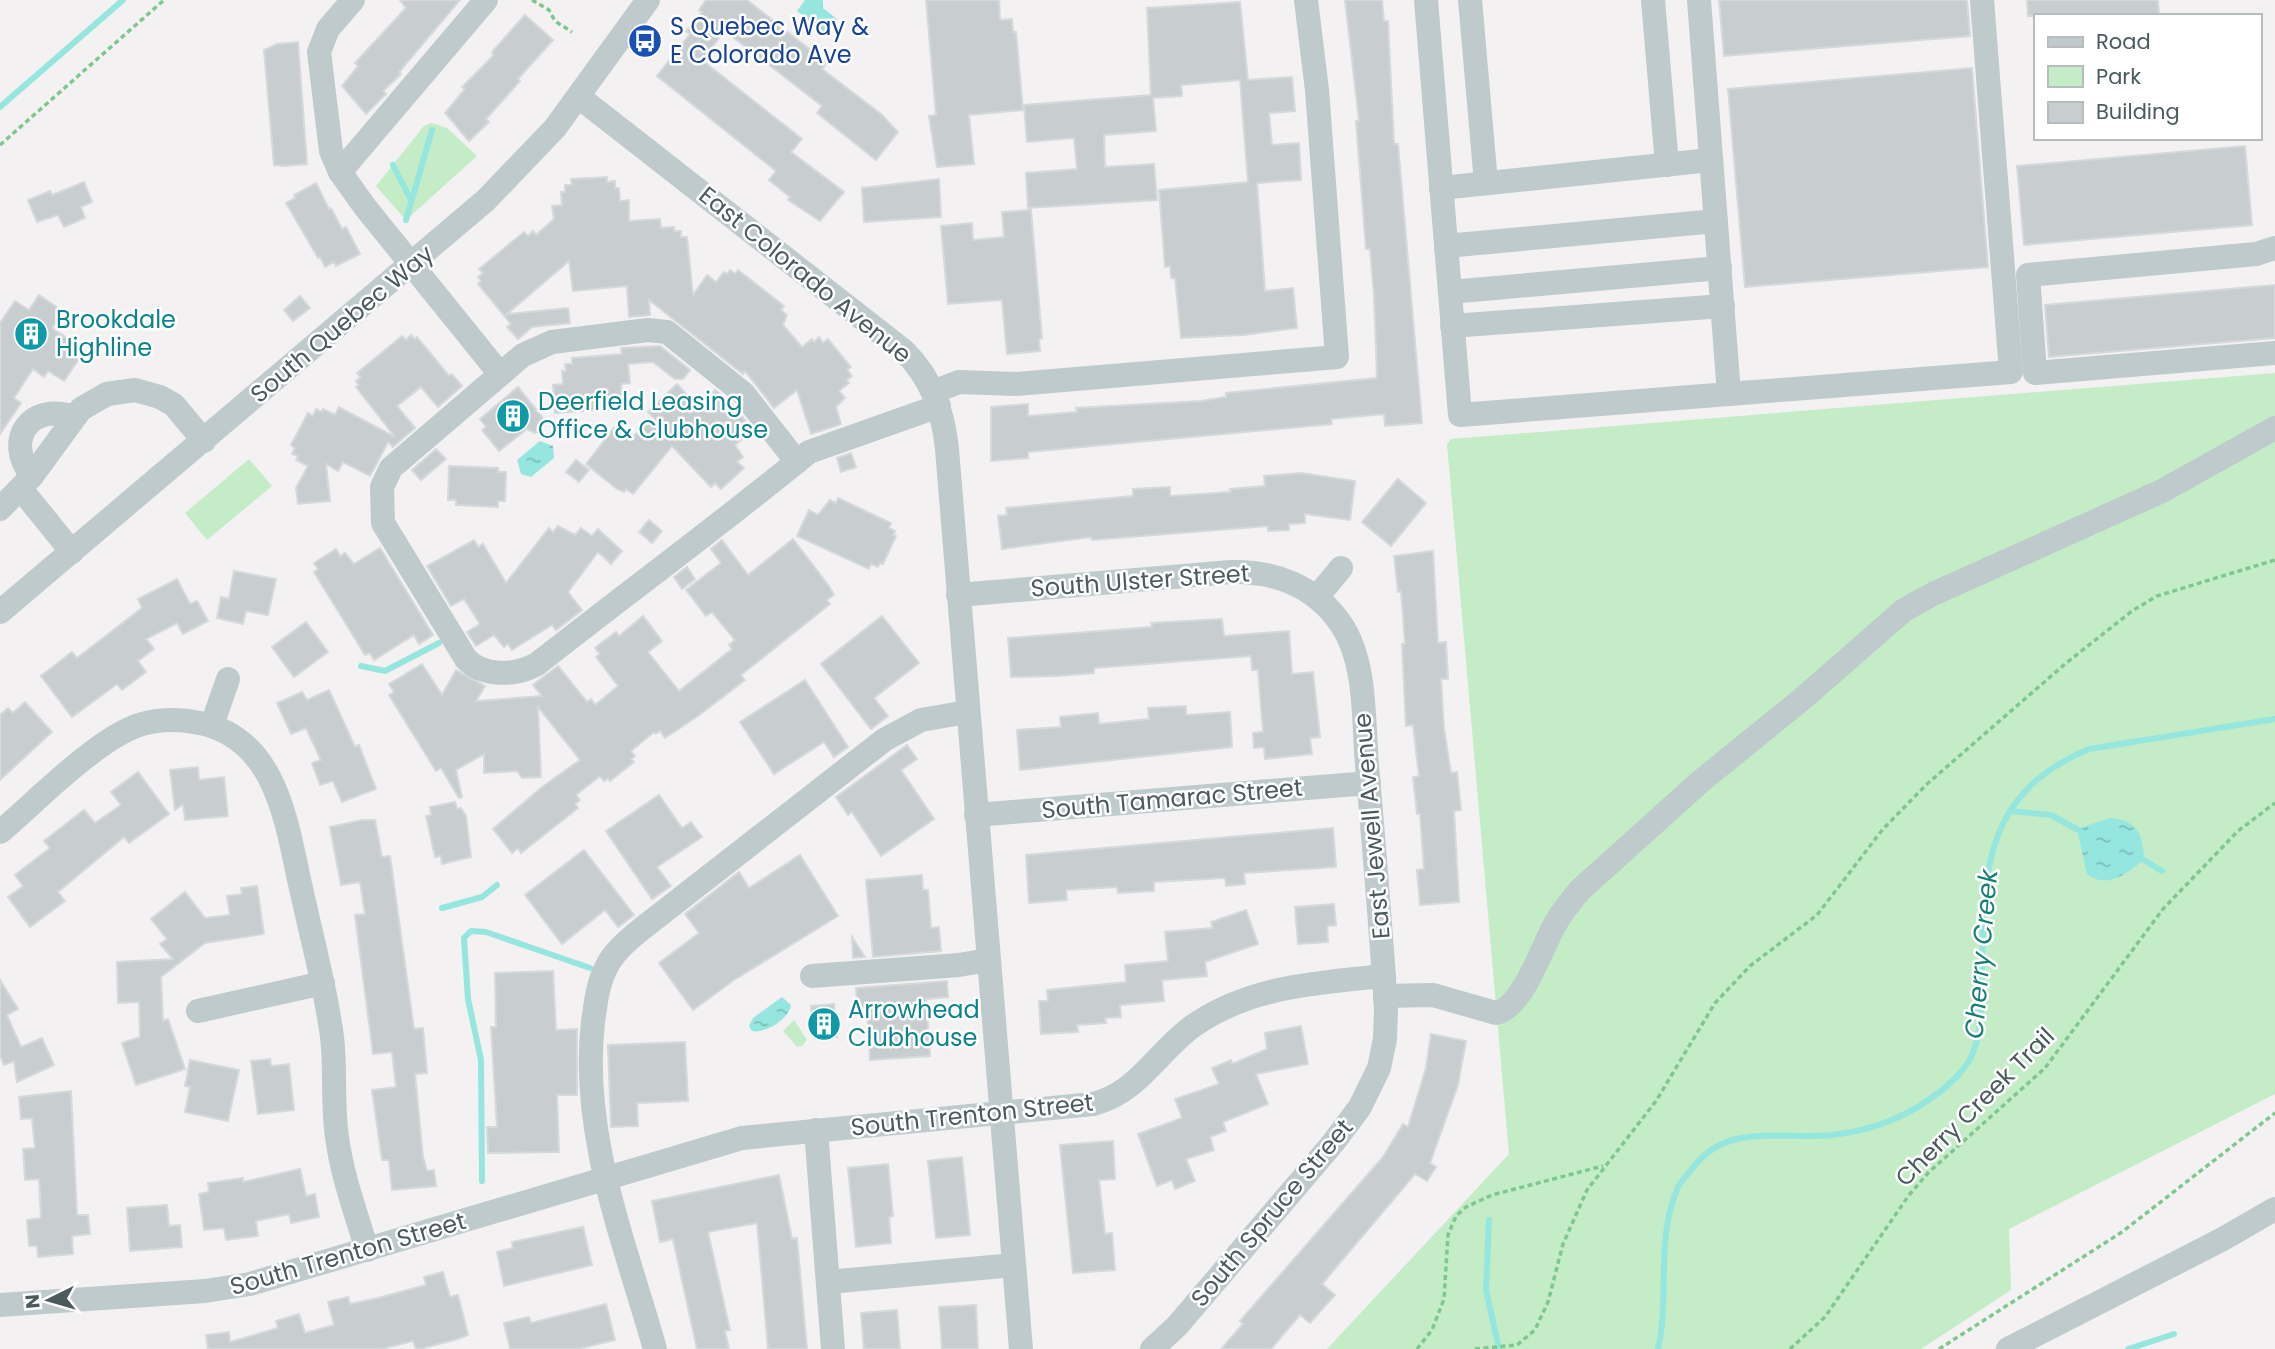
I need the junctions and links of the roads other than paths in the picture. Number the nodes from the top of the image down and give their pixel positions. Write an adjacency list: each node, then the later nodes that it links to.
1 (353, 0): 13 (street)
2 (486, 0): 13 (street)
3 (648, 0): 10 (street, South Quebec Way)
4 (1306, 0): 27 (street)
5 (1426, 0): 15 (street)
6 (1470, 0): 14 (street)
7 (1653, 0): 12 (street)
8 (1699, 0): 11 (street)
9 (1982, 0): 26 (street)
10 (579, 97): 19 (street, South Quebec Way); 27 (street, East Colorado Avenue)
11 (1712, 160): 12 (street); 16 (street)
12 (1667, 165): 14 (street)
13 (340, 172): 19 (street)
14 (1486, 183): 15 (street)
15 (1441, 188): 17 (street)
16 (1716, 221): 17 (street); 20 (street)
17 (1446, 246): 21 (street)
18 (2275, 248): 24 (street)
19 (412, 266): 25 (street); 30 (street, South Quebec Way)
20 (1720, 268): 21 (street); 22 (street)
21 (1450, 292): 23 (street)
22 (1723, 306): 23 (street); 26 (street)
23 (1452, 326): 26 (street)
24 (2275, 353)
25 (500, 374): 31 (street); 31 (street)
26 (1729, 394)
27 (936, 399): 31 (street); 36 (street, East Colorado Avenue)
28 (74, 417): 30 (street); 32 (street); 32 (street)
29 (2275, 428): 48 (street, South Trenton Street)
30 (204, 441): 34 (street, South Quebec Way)
31 (797, 462)
32 (26, 482): 33 (street); 34 (street)
33 (0, 509)
34 (72, 552): 38 (street, South Quebec Way)
35 (1342, 568): 37 (street)
36 (958, 595): 37 (street, South Ulster Street); 40 (street, East Colorado Avenue)
37 (1317, 597): 42 (street, East Jewell Avenue)
38 (0, 612)
39 (228, 679): 41 (street)
40 (967, 712): 43 (street, East Colorado Avenue); 53 (street)
41 (212, 725): 44 (street); 47 (street)
42 (1369, 783): 43 (street, South Tamarac Street); 48 (street, East Jewell Avenue)
43 (976, 815): 45 (street, East Colorado Avenue)
44 (0, 832)
45 (988, 960): 46 (street); 51 (street, East Colorado Avenue)
46 (812, 976)
47 (323, 984): 49 (street); 55 (street)
48 (1385, 986): 50 (street, East Jewell Avenue); 51 (street, South Trenton Street)
49 (198, 1011)
50 (1379, 1068): 62 (street, South Spruce Street)
51 (1002, 1114): 52 (street, South Trenton Street); 56 (street, East Colorado Avenue)
52 (816, 1130): 53 (street, South Trenton Street); 57 (street, South Trenton Street)
53 (606, 1179): 55 (street, South Trenton Street); 59 (street)
54 (2275, 1209): 63 (street)
55 (367, 1250): 58 (street, South Trenton Street)
56 (1014, 1265): 57 (street); 61 (street, East Colorado Avenue)
57 (828, 1282): 60 (street, South Trenton Street)
58 (0, 1305)
59 (655, 1349)
60 (833, 1349)
61 (1021, 1349)
62 (1152, 1349)
63 (2008, 1349)

